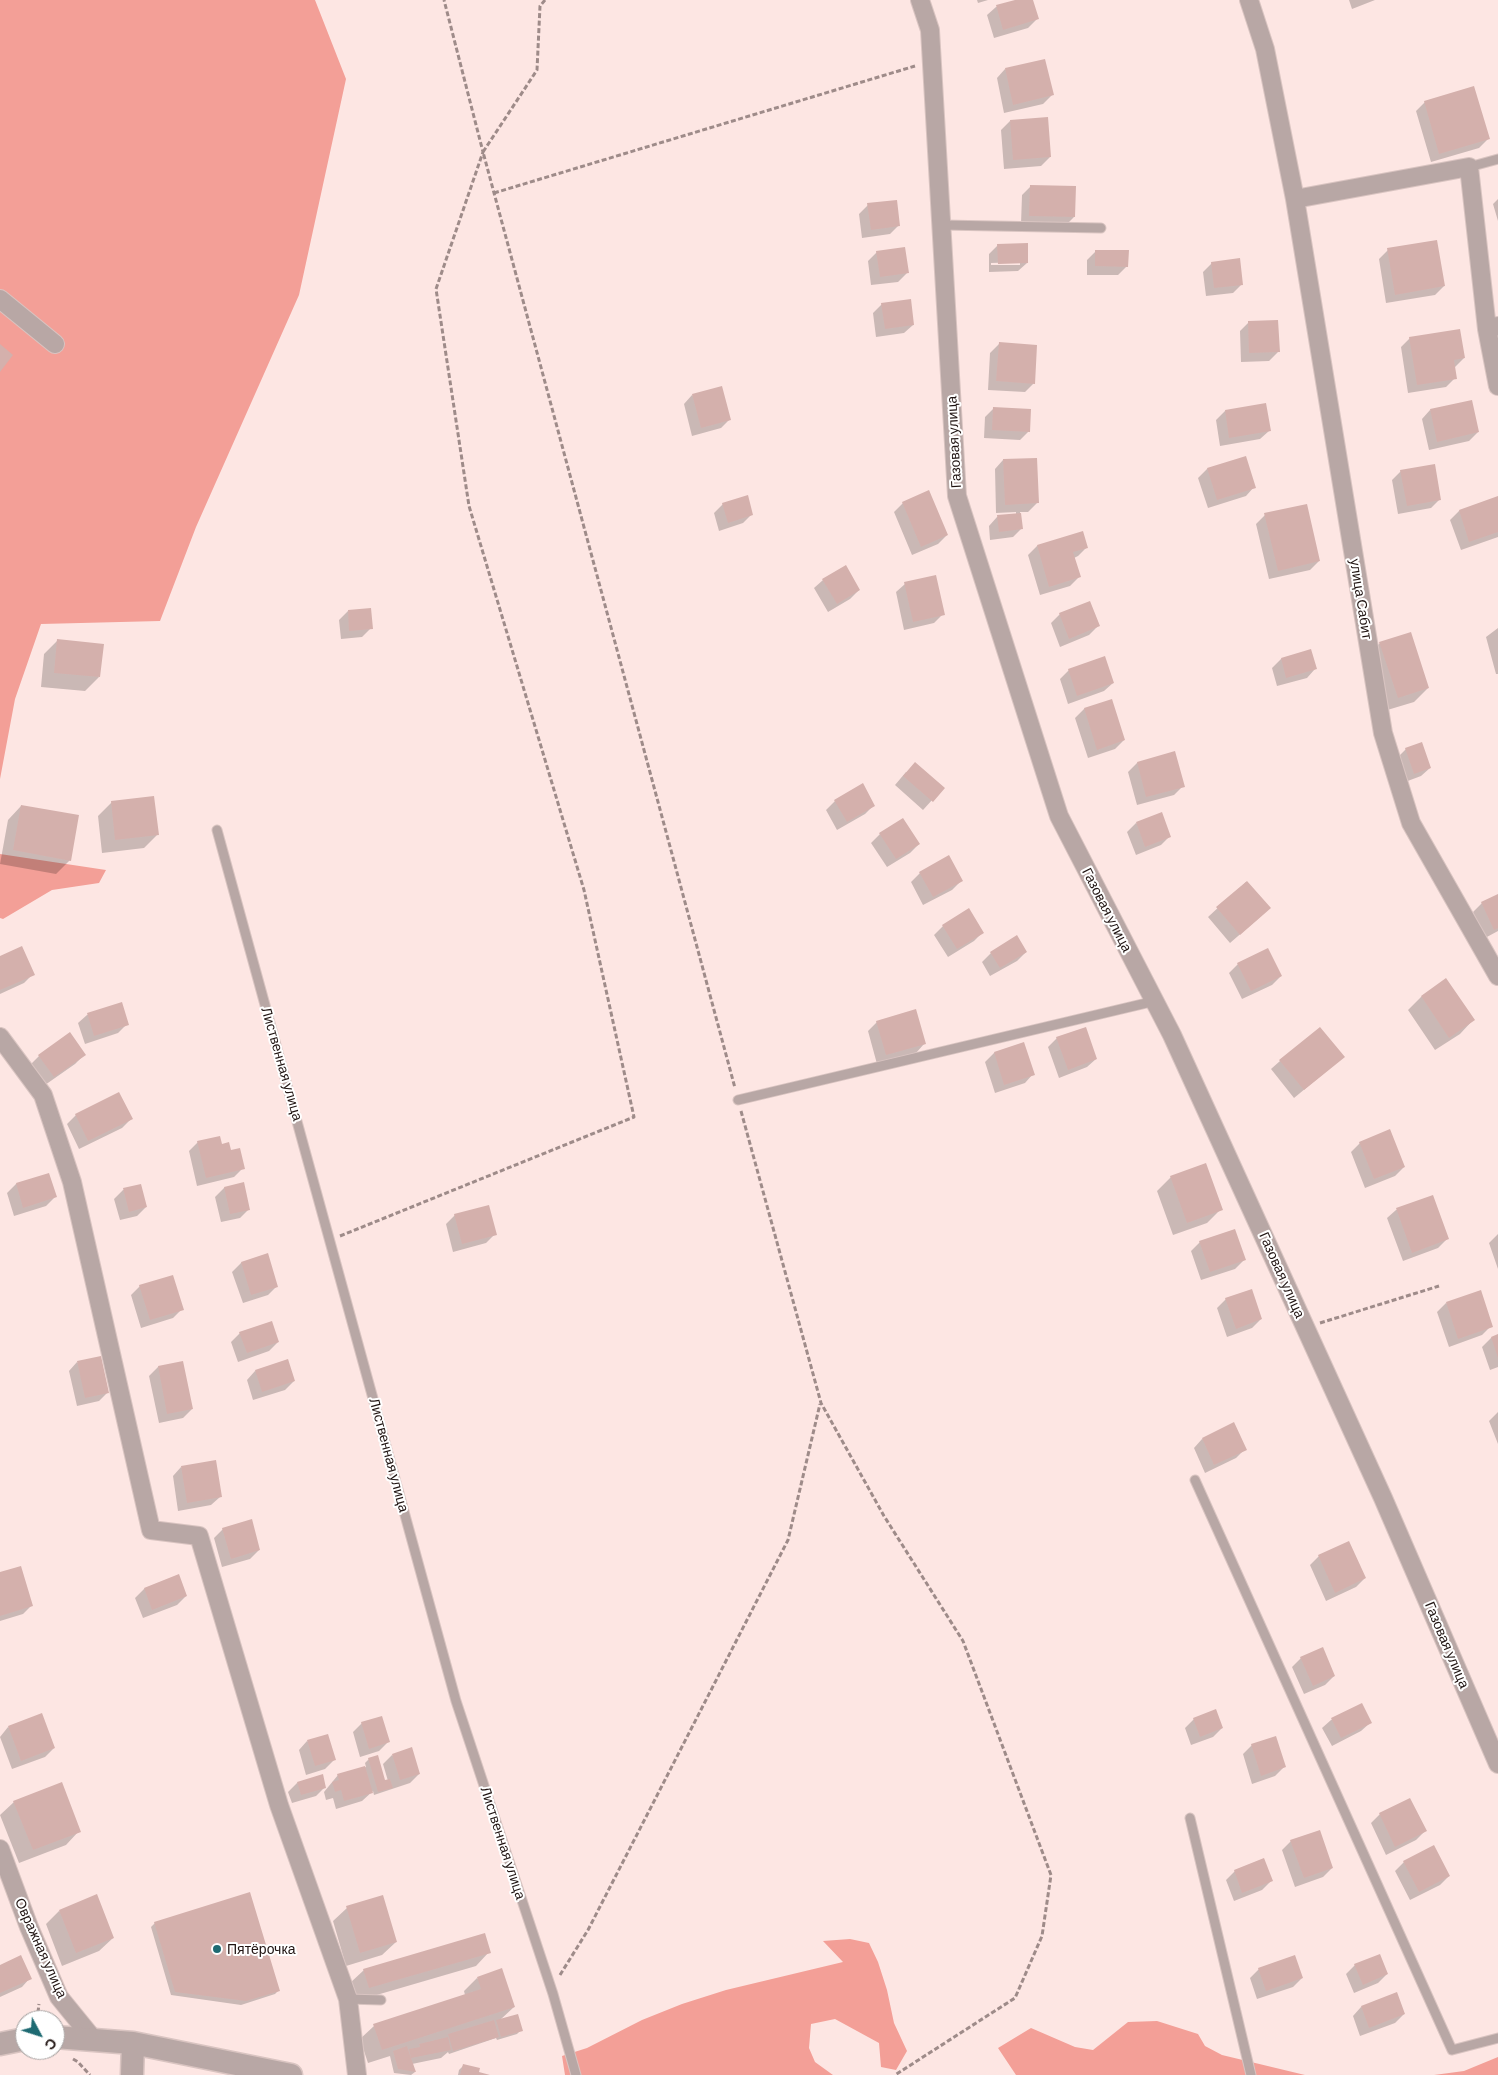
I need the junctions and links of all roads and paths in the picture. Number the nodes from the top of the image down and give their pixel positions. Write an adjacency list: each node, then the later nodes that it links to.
1 (444, 0): 6 (path)
2 (546, 0): 6 (path)
3 (920, 0): 5 (street, Газовая улица)
4 (1249, 0): 10 (street, улица Сабит)
5 (932, 60): 9 (path); 11 (street, Газовая улица)
6 (483, 152): 9 (path); 22 (path)
7 (1498, 159): 8 (lane)
8 (1469, 167): 10 (street); 14 (street)
9 (494, 193): 21 (path)
10 (1294, 199): 18 (street, улица Сабит)
11 (942, 225): 12 (lane); 19 (street, Газовая улица)
12 (1101, 228)
13 (0, 300): 15 (street)
14 (1492, 327): 16 (street)
15 (55, 344)
16 (1498, 386)
17 (217, 830): 22 (lane, Лиственная улица)
18 (1498, 976)
19 (1154, 1001): 21 (lane); 24 (street, Газовая улица)
20 (0, 1037): 31 (street)
21 (738, 1100): 25 (path)
22 (331, 1240): 30 (lane, Лиственная улица)
23 (1439, 1286): 24 (path)
24 (1305, 1328): 27 (street, Газовая улица)
25 (821, 1403): 30 (path); 47 (path)
26 (1195, 1480): 36 (lane)
27 (1498, 1764)
28 (1190, 1818): 48 (lane)
29 (0, 1849): 37 (street, Овражная улица)
30 (554, 1994): 46 (lane, Лиственная улица)
31 (348, 1999): 32 (lane); 45 (street)
32 (381, 2000)
33 (39, 2004): 34 (path)
34 (38, 2010)
35 (65, 2038): 37 (street)
36 (1498, 2038)
37 (94, 2040): 39 (street)
38 (15, 2041): 40 (street)
39 (133, 2042): 43 (street); 44 (street)
40 (0, 2044)
41 (70, 2058): 42 (path)
42 (90, 2075)
43 (132, 2075)
44 (291, 2075)
45 (357, 2075)
46 (576, 2075)
47 (895, 2075)
48 (1251, 2075)

